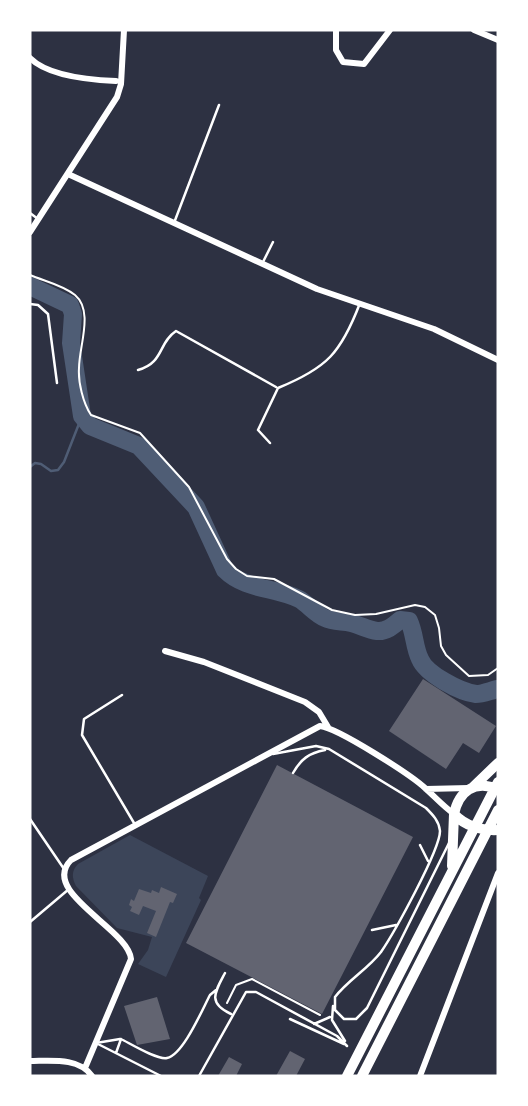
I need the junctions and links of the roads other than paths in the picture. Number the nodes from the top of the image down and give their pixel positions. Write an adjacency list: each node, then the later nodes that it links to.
1 (124, 30): 9 (street)
2 (336, 30): 3 (street)
3 (390, 30)
4 (474, 30): 5 (street)
5 (498, 40)
6 (30, 58): 7 (street)
7 (116, 81)
8 (219, 105): 12 (lane)
9 (68, 174): 11 (street); 12 (street)
10 (30, 213): 11 (lane)
11 (38, 219): 13 (street)
12 (174, 223): 15 (street)
13 (30, 232)
14 (273, 242): 15 (lane)
15 (262, 264): 16 (street)
16 (360, 303): 18 (street); 21 (lane)
17 (30, 304): 20 (lane)
18 (498, 360)
19 (138, 370): 21 (lane)
20 (57, 383)
21 (278, 388): 22 (lane)
22 (270, 443)
23 (165, 651): 25 (street)
24 (122, 695): 36 (lane)
25 (328, 727): 27 (street); 32 (street)
26 (329, 749): 27 (lane); 29 (lane); 41 (lane)
27 (267, 756): 36 (street)
28 (498, 763): 31 (highway)
29 (293, 773)
30 (497, 786): 31 (highway); 37 (highway)
31 (472, 788): 32 (street); 34 (highway)
32 (426, 789): 34 (street)
33 (498, 810): 38 (highway)
34 (454, 814): 37 (highway); 39 (highway)
35 (30, 819): 42 (lane)
36 (136, 826): 42 (street)
37 (474, 827): 38 (highway); 43 (highway)
38 (495, 831): 68 (highway)
39 (453, 834): 43 (highway); 52 (lane)
40 (420, 845): 41 (lane)
41 (428, 864): 48 (lane)
42 (64, 869): 45 (street)
43 (451, 872): 67 (highway)
44 (498, 873): 69 (street)
45 (69, 889): 47 (lane); 58 (street)
46 (30, 915): 47 (lane)
47 (32, 920)
48 (396, 925): 49 (lane); 52 (lane)
49 (372, 930)
50 (225, 972): 51 (lane)
51 (216, 990): 53 (lane); 57 (lane)
52 (334, 1005): 54 (lane)
53 (232, 1014): 56 (lane); 66 (lane)
54 (331, 1016): 56 (lane); 59 (lane)
55 (290, 1019): 59 (lane)
56 (314, 1024): 59 (lane)
57 (121, 1039): 58 (lane); 61 (lane)
58 (96, 1043): 61 (lane); 63 (street)
59 (347, 1046): 60 (lane)
60 (350, 1050)
61 (116, 1053): 65 (lane)
62 (30, 1061): 63 (street)
63 (85, 1068): 64 (street)
64 (92, 1076)
65 (161, 1076)
66 (199, 1076)
67 (347, 1076)
68 (362, 1076)
69 (420, 1076)

